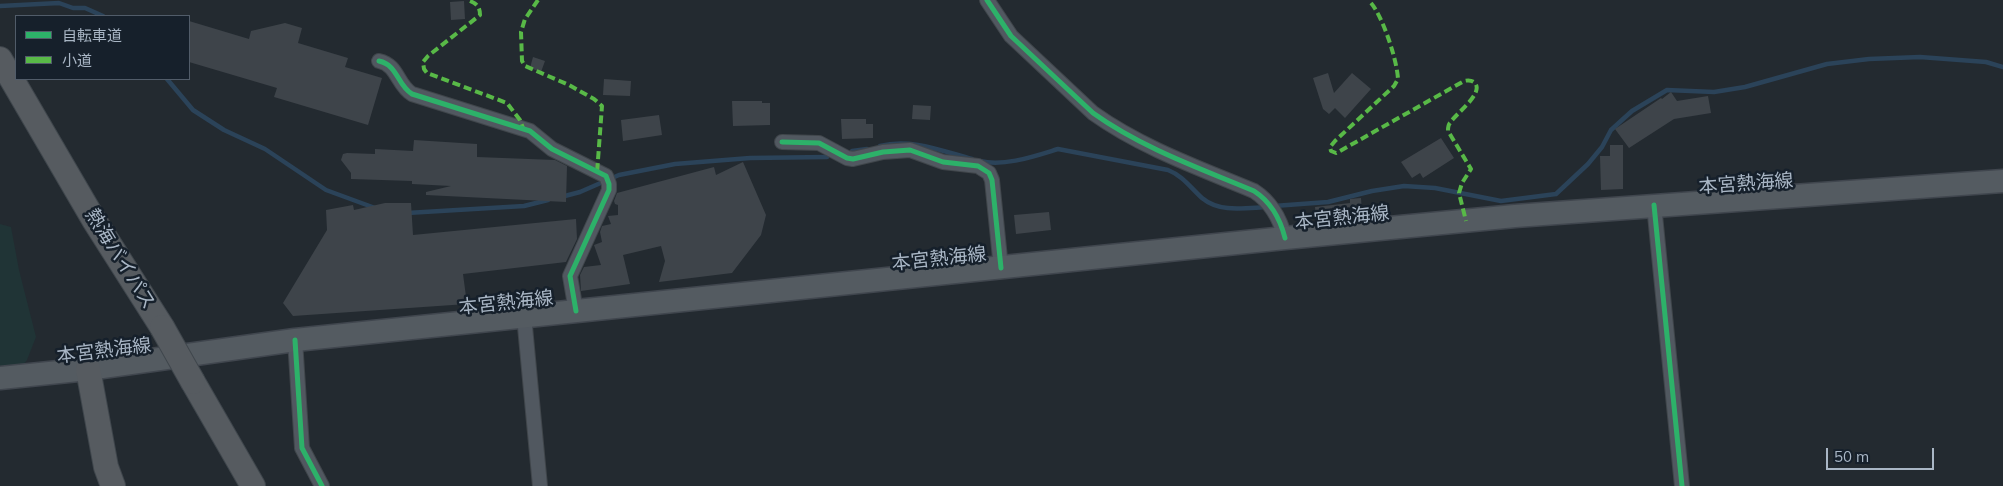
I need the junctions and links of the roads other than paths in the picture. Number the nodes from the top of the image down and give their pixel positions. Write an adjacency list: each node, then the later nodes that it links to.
1 (987, 0): 7 (street)
2 (0, 60): 15 (highway, 熱海バイパス, bridge)
3 (379, 60): 9 (street)
4 (782, 142): 8 (street)
5 (2003, 181): 6 (main road, 本宮熱海線)
6 (1654, 205): 7 (main road, 本宮熱海線); 18 (street)
7 (1285, 238): 8 (main road, 本宮熱海線)
8 (1001, 268): 9 (main road, 本宮熱海線)
9 (576, 311): 10 (main road, 本宮熱海線)
10 (524, 316): 11 (main road, 本宮熱海線); 17 (street)
11 (295, 340): 12 (main road, 本宮熱海線); 16 (street)
12 (88, 369): 13 (main road, 本宮熱海線); 14 (highway)
13 (0, 378)
14 (113, 486)
15 (253, 486)
16 (322, 486)
17 (540, 486)
18 (1682, 486)

